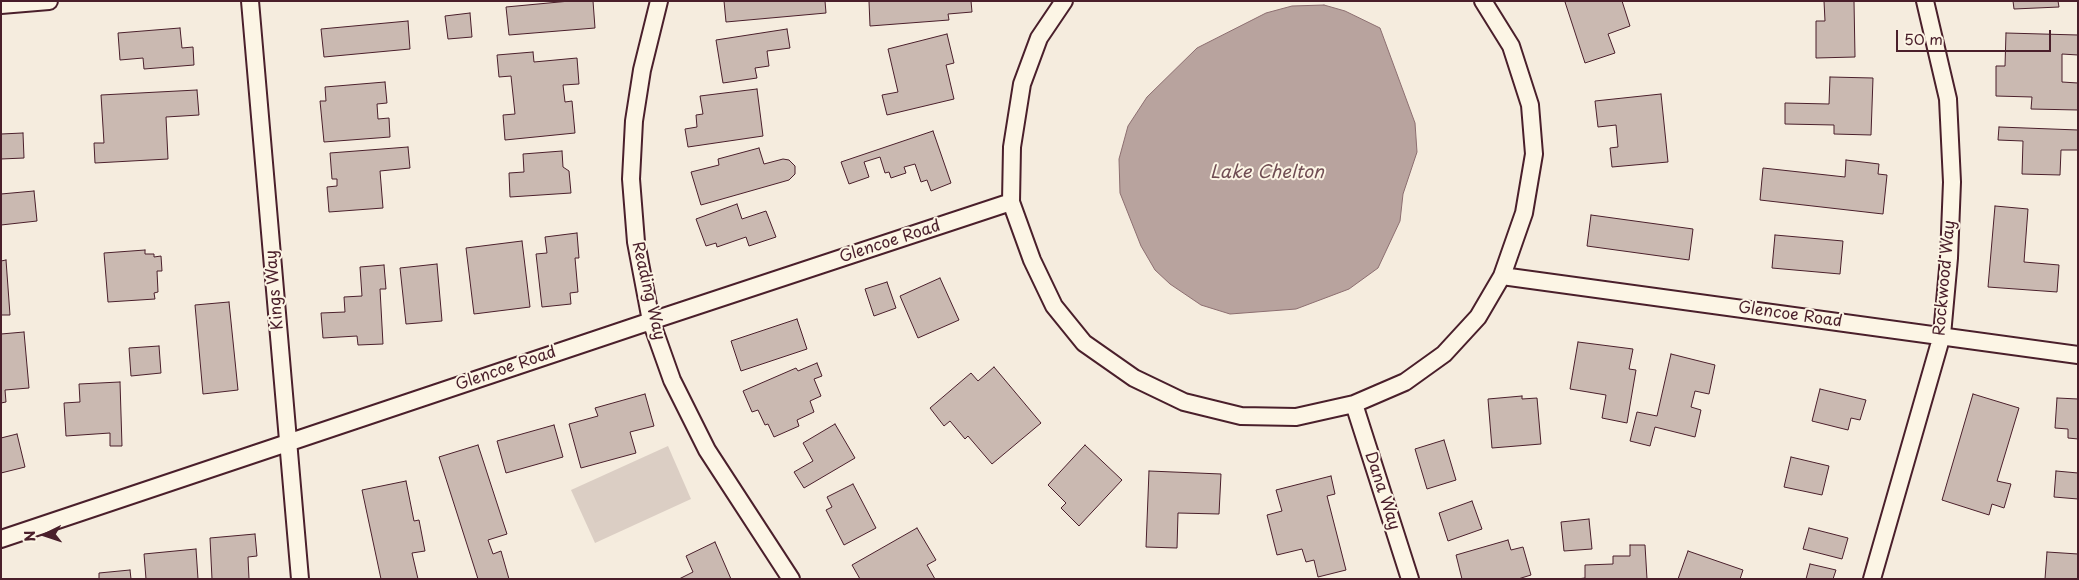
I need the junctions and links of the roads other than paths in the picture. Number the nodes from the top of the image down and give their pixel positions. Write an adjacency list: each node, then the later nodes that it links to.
1 (49, 1): 7 (street)
2 (250, 1): 14 (street, Kings Way)
3 (659, 1): 10 (street, Reading Way)
4 (1064, 1): 8 (street)
5 (1482, 1): 9 (street)
6 (1925, 1): 11 (street, Rockwood Way)
7 (1, 5)
8 (1011, 202): 10 (street, Glencoe Road); 13 (street)
9 (1502, 276): 11 (street, Glencoe Road); 13 (street)
10 (651, 321): 14 (street, Glencoe Road); 17 (street, Reading Way)
11 (1942, 335): 12 (street, Glencoe Road); 19 (street, Rockwood Way)
12 (2078, 355)
13 (1354, 404): 18 (street, Dana Way)
14 (288, 442): 15 (street, Glencoe Road); 16 (street, Kings Way)
15 (1, 539)
16 (300, 579)
17 (791, 579)
18 (1410, 579)
19 (1872, 579)

